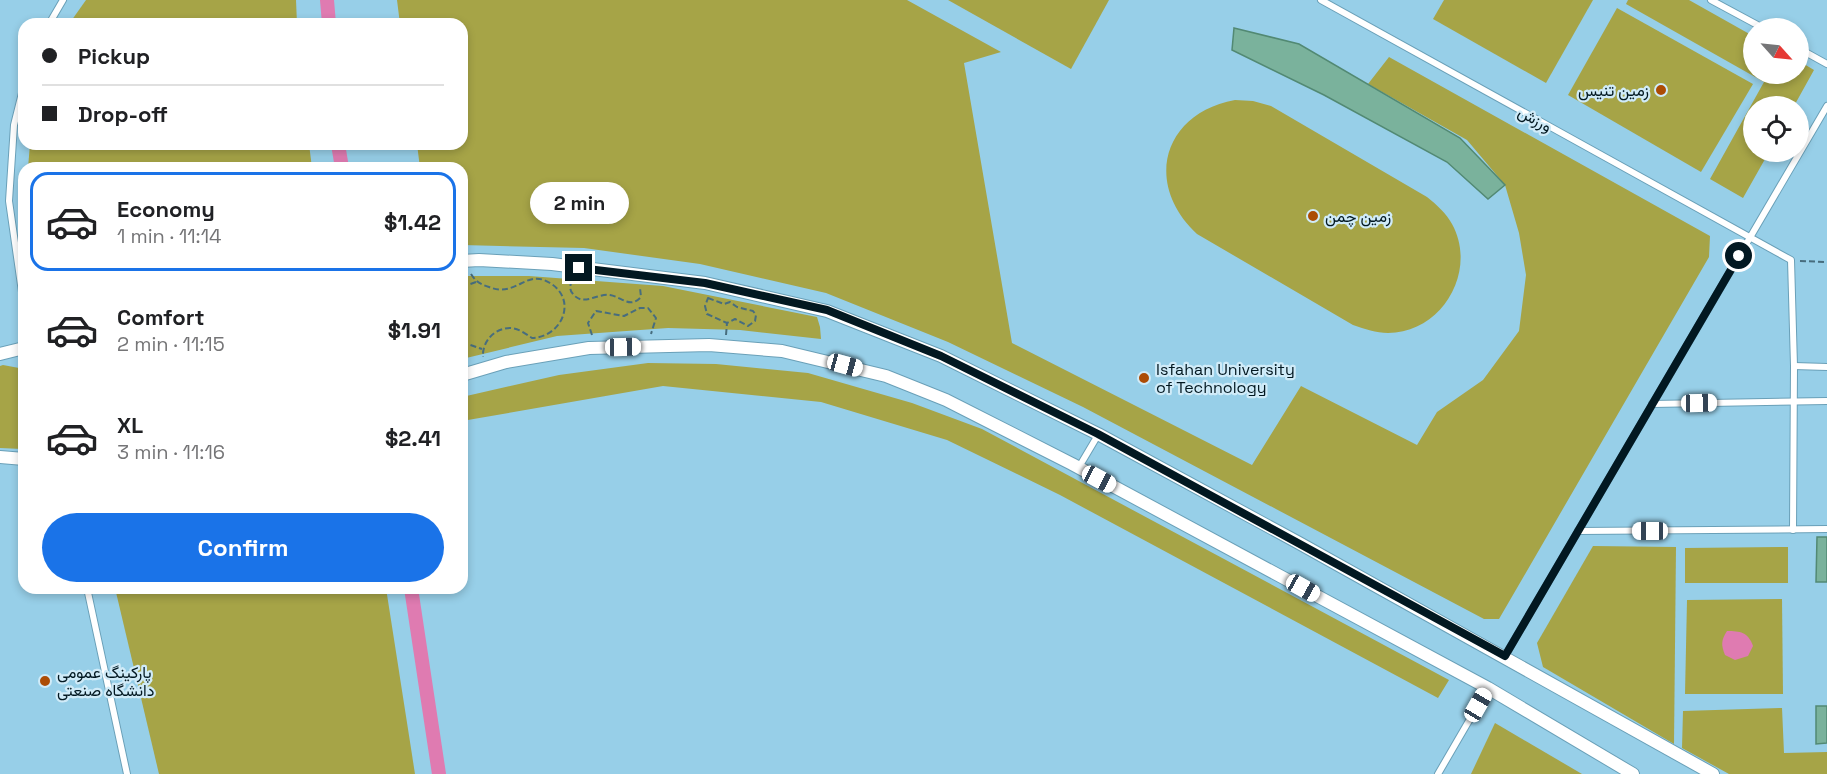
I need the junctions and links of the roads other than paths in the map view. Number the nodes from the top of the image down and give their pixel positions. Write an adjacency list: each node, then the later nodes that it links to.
1 (63, 0): 4 (lane)
2 (1321, 0): 10 (lane, ورزش)
3 (1711, 0): 5 (lane)
4 (52, 18)
5 (1744, 18)
6 (1809, 54): 7 (lane)
7 (1827, 64)
8 (1827, 106): 10 (lane)
9 (18, 109): 12 (lane)
10 (1750, 238): 15 (lane, ورزش); 20 (lane)
11 (468, 261): 21 (street)
12 (18, 264)
13 (18, 350): 14 (street)
14 (0, 354)
15 (1794, 366): 16 (lane); 18 (lane)
16 (1827, 367)
17 (468, 373): 24 (street)
18 (1794, 401): 19 (lane); 20 (lane); 26 (lane)
19 (1827, 401)
20 (1652, 404): 27 (lane)
21 (1098, 434): 24 (lane); 29 (street)
22 (0, 457): 23 (street)
23 (18, 458)
24 (1079, 468): 30 (street)
25 (1827, 529): 26 (lane)
26 (1793, 530): 27 (lane)
27 (1578, 531): 29 (lane)
28 (88, 594): 31 (lane)
29 (1505, 656): 34 (street)
30 (1488, 688): 32 (lane); 33 (street)
31 (127, 774)
32 (1438, 774)
33 (1633, 774)
34 (1713, 774)

